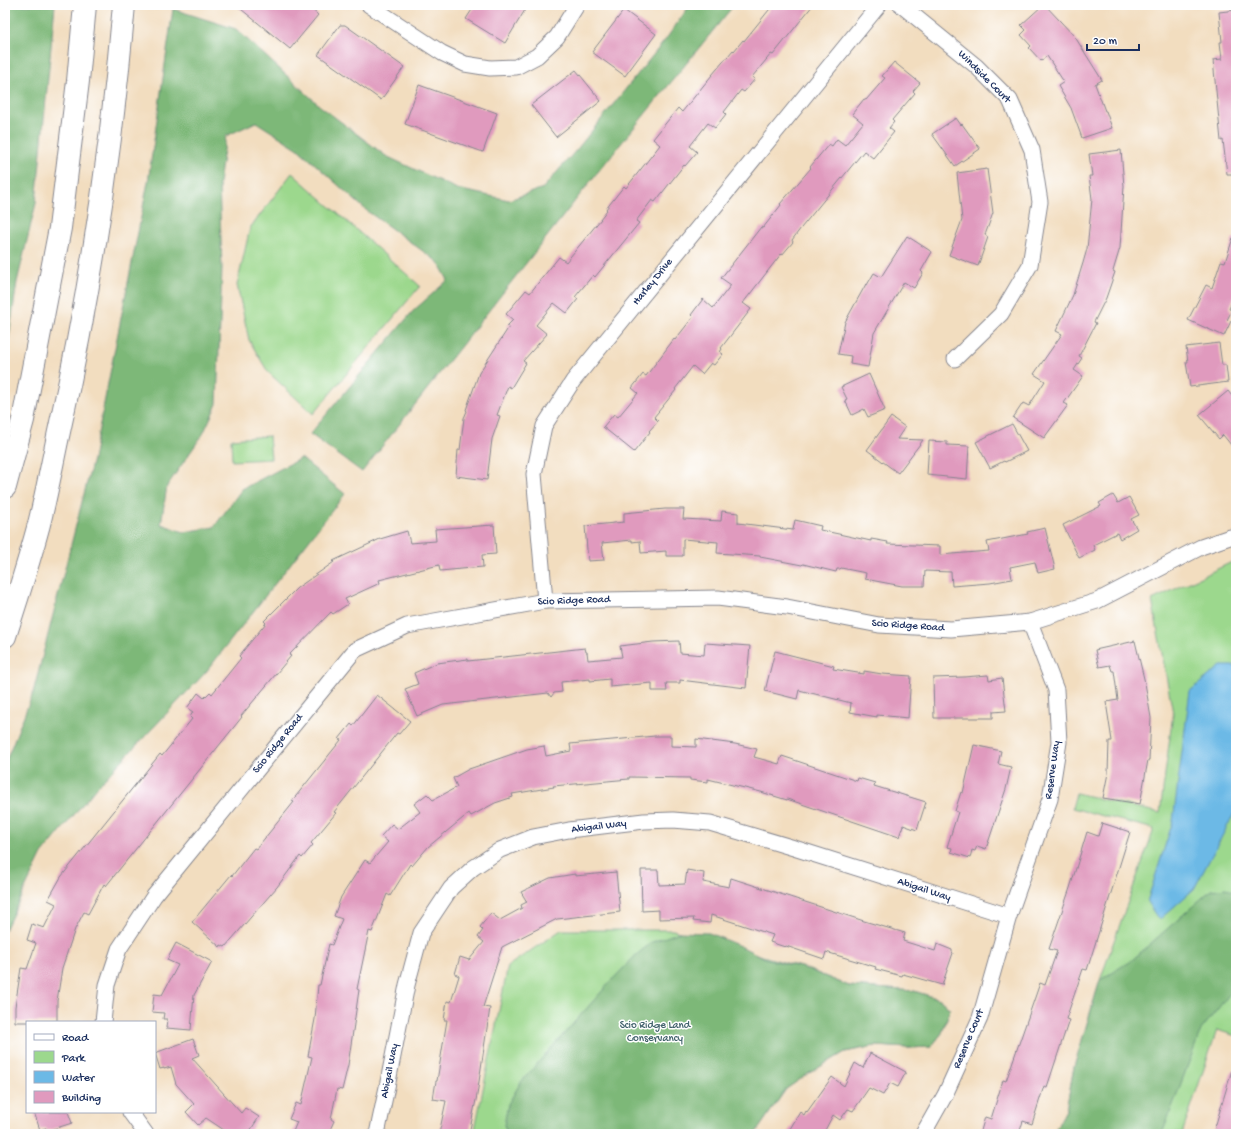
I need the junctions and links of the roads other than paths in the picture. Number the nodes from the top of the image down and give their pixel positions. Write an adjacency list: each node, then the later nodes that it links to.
1 (85, 5): 8 (highway)
2 (124, 5): 12 (highway)
3 (369, 5): 4 (street)
4 (577, 5)
5 (879, 5): 10 (street, Harley Drive)
6 (901, 5): 7 (street, Windside Court)
7 (956, 359)
8 (5, 487)
9 (1236, 537): 11 (street, Scio Ridge Road)
10 (545, 601): 11 (street, Scio Ridge Road); 14 (street, Scio Ridge Road)
11 (1030, 622): 13 (street, Reserve Way)
12 (5, 636)
13 (1009, 916): 17 (street, Abigail Way); 18 (street, Reserve Court)
14 (103, 1021)
15 (131, 1113): 16 (street)
16 (146, 1134)
17 (377, 1134)
18 (924, 1134)

